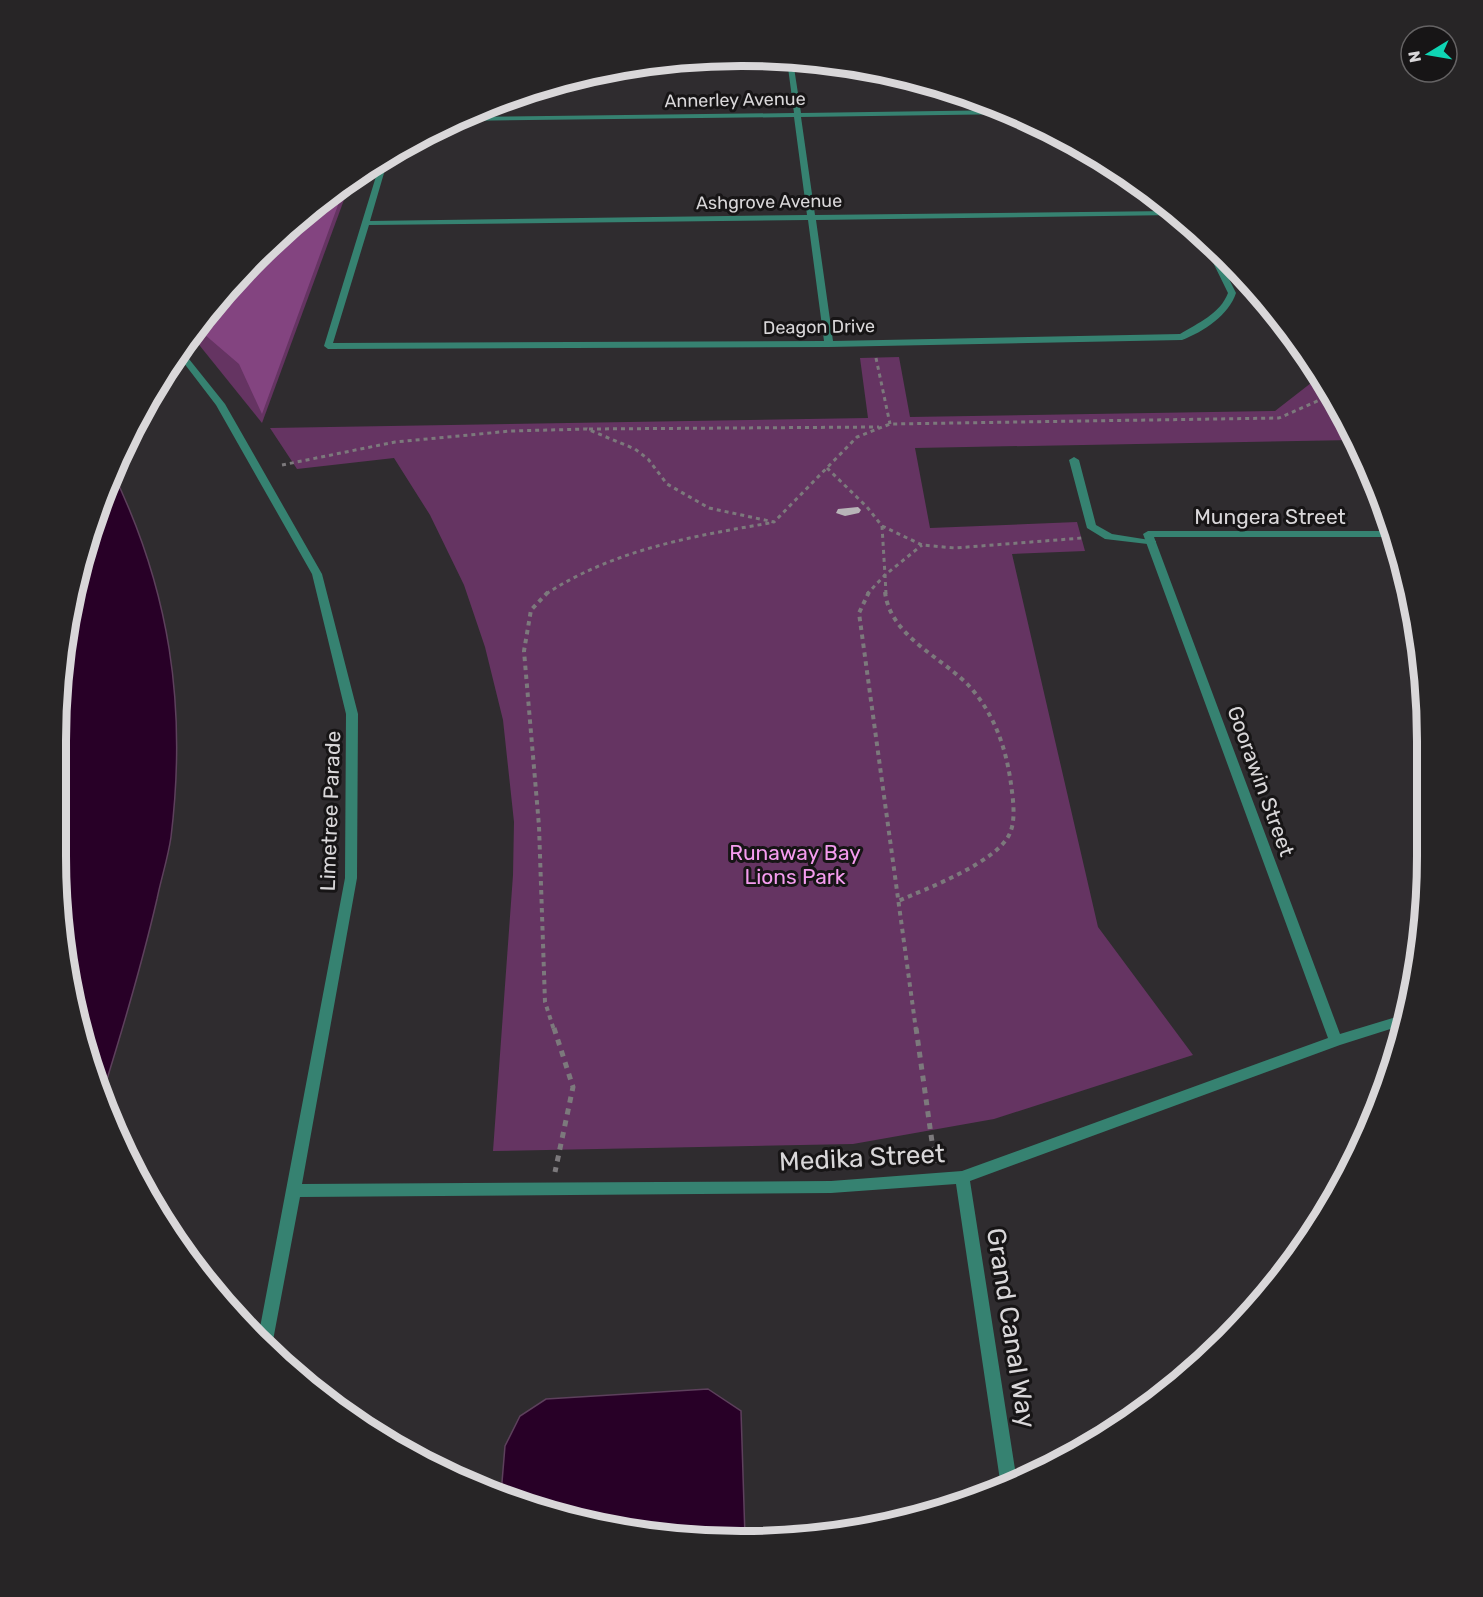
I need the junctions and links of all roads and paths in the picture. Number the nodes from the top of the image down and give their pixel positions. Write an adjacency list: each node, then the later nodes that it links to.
1 (791, 68): 3 (street)
2 (987, 112): 3 (street, Annerley Avenue)
3 (796, 115): 4 (street, Annerley Avenue); 7 (street)
4 (479, 119)
5 (382, 170): 8 (street)
6 (1162, 213): 7 (street, Ashgrove Avenue)
7 (810, 216): 8 (street, Ashgrove Avenue); 11 (street)
8 (366, 223): 11 (street, Deagon Drive)
9 (1217, 262): 10 (street, Deagon Drive)
10 (874, 343): 11 (street, Deagon Drive); 14 (path)
11 (829, 344)
12 (185, 359): 33 (street, Limetree Parade)
13 (1323, 398): 14 (path)
14 (890, 424): 15 (path)
15 (882, 427): 16 (path); 19 (path)
16 (587, 429): 18 (path); 20 (path)
17 (1074, 460): 22 (street)
18 (282, 465)
19 (827, 468): 20 (path); 21 (path)
20 (774, 522): 32 (path)
21 (882, 526): 25 (path); 26 (path)
22 (1104, 534): 24 (street, Mungera Street); 25 (path)
23 (1384, 534): 24 (street, Mungera Street)
24 (1150, 539): 29 (street, Goorawin Street)
25 (922, 545): 26 (path)
26 (885, 575): 27 (path); 27 (path)
27 (898, 901): 31 (path)
28 (1396, 1022): 29 (street, Medika Street)
29 (1336, 1041): 30 (street, Medika Street)
30 (962, 1177): 31 (street, Medika Street); 35 (street, Grand Canal Way)
31 (938, 1179): 32 (street, Medika Street)
32 (551, 1189): 33 (street, Medika Street)
33 (295, 1191): 34 (street, Limetree Parade)
34 (267, 1336)
35 (1007, 1476)

